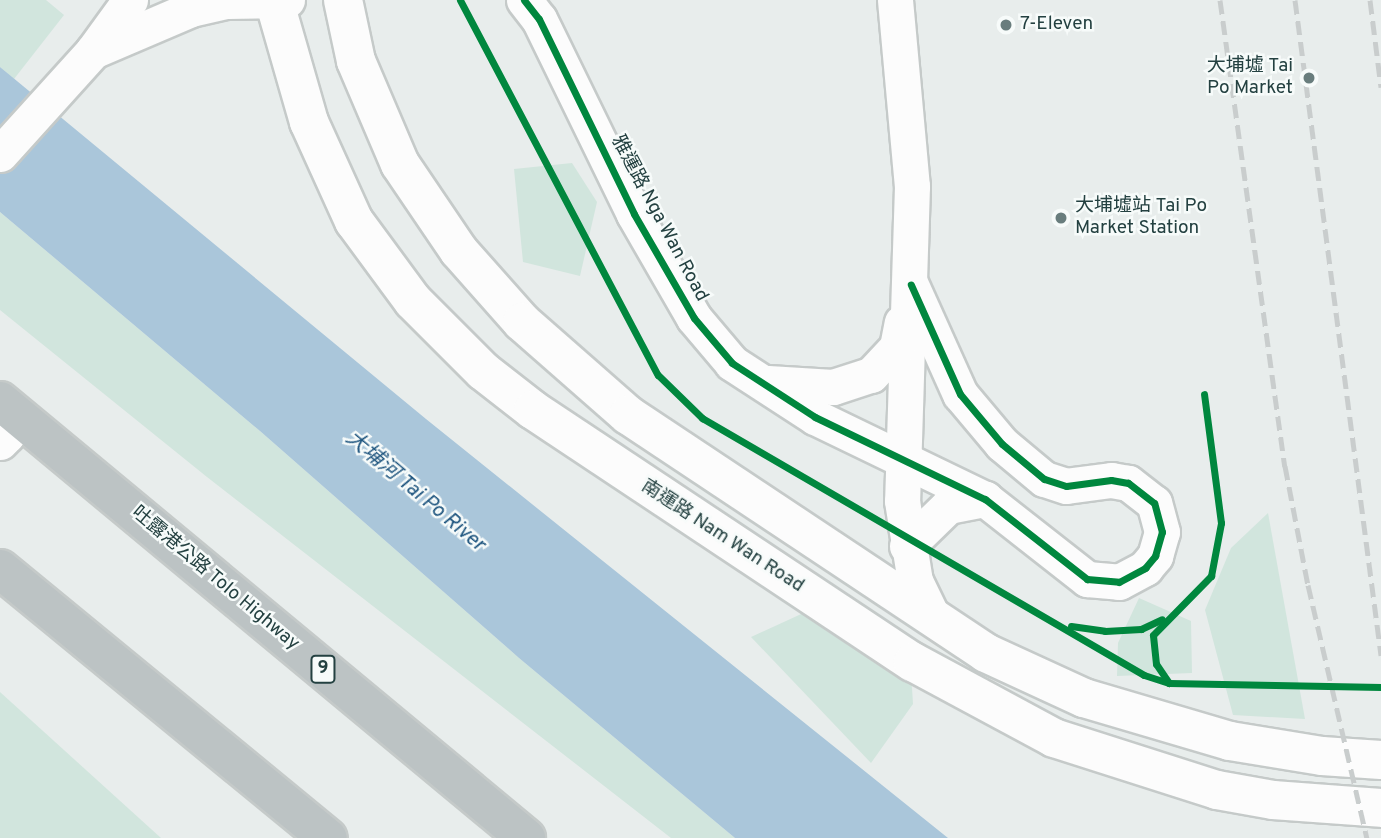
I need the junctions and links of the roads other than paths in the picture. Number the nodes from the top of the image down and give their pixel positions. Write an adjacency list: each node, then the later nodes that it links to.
1 (130, 0): 6 (street)
2 (343, 0): 17 (main road)
3 (895, 0): 8 (street, 雅運路 Nga Wan Road)
4 (278, 1): 6 (street); 19 (main road, 南運路 Nam Wan Road)
5 (532, 6): 9 (street, 雅運路 Nga Wan Road)
6 (93, 51): 7 (street)
7 (0, 154)
8 (911, 285): 9 (street, 雅運路 Nga Wan Road); 13 (street, 雅運路 Nga Wan Road); 14 (street, 雅運路 Nga Wan Road)
9 (757, 381): 13 (street, 雅運路 Nga Wan Road)
10 (0, 401): 21 (highway, 吐露港公路 Tolo Highway / 9)
11 (0, 411): 12 (street)
12 (0, 443)
13 (903, 457): 14 (street, 雅運路 Nga Wan Road); 15 (street, 雅運路 Nga Wan Road)
14 (985, 499): 15 (street)
15 (907, 546): 17 (street, 雅運路 Nga Wan Road)
16 (0, 569): 20 (highway)
17 (933, 618): 18 (main road)
18 (1381, 760)
19 (1381, 808)
20 (328, 838)
21 (526, 838)

